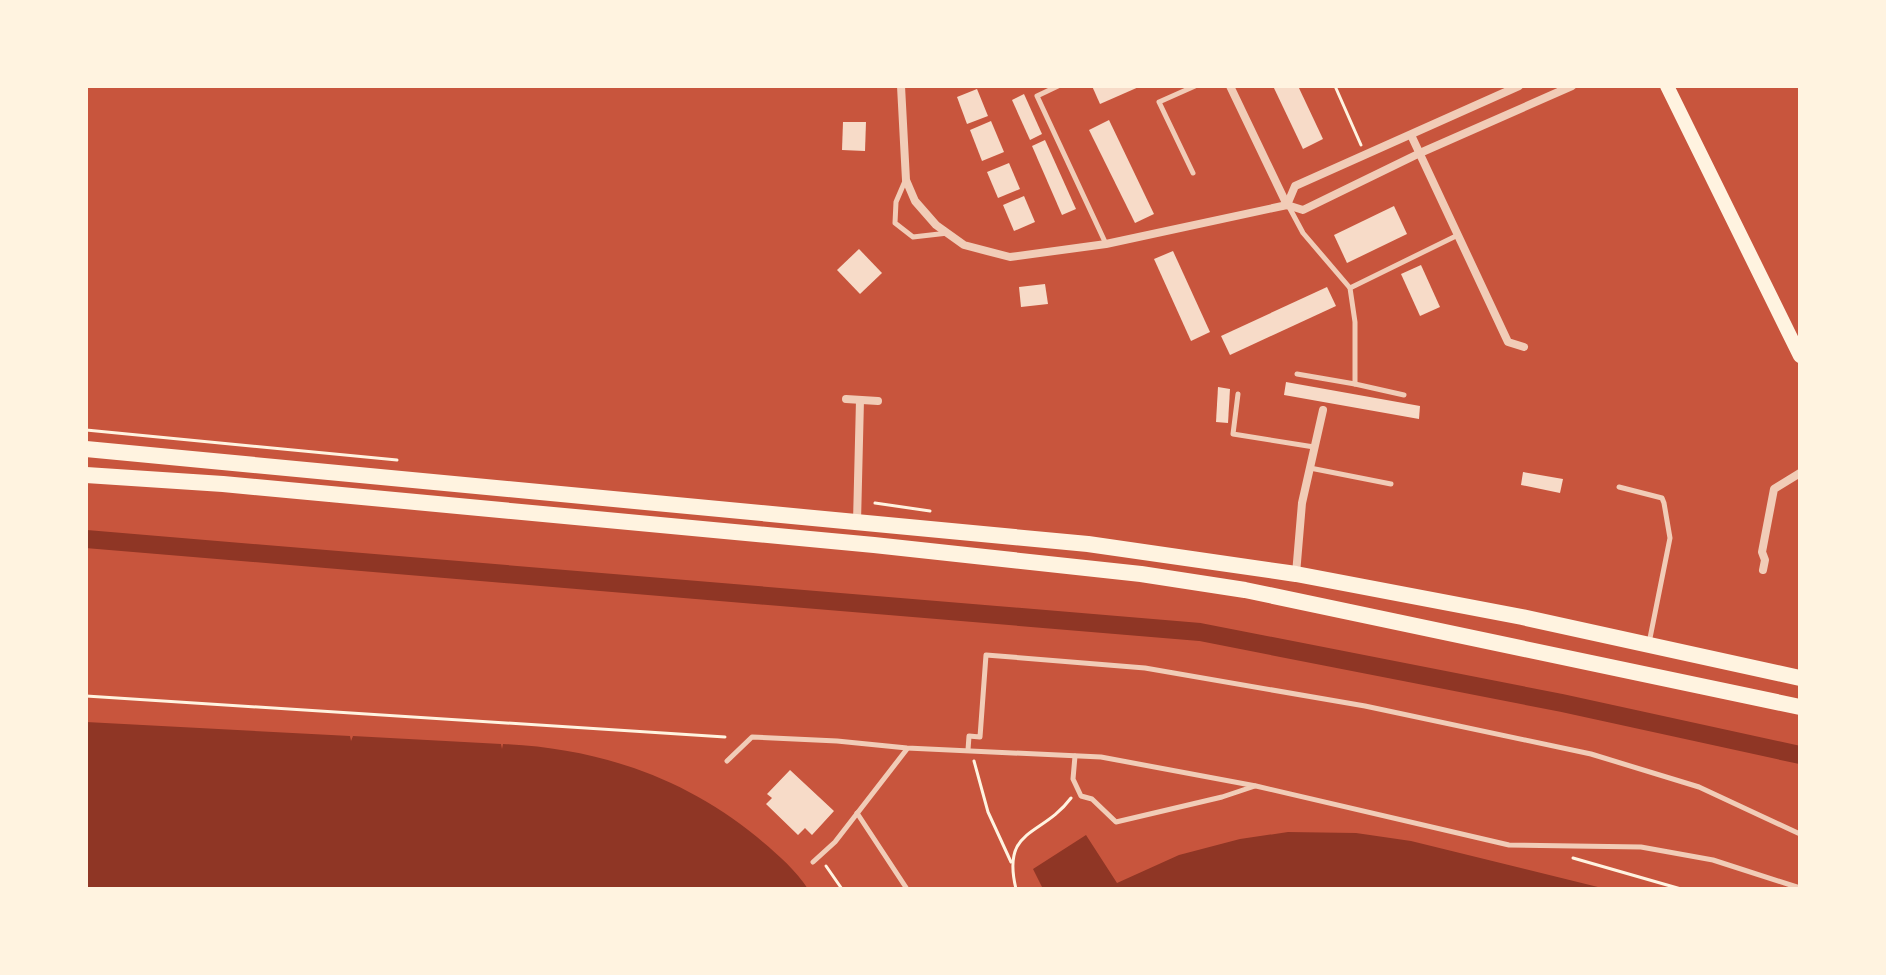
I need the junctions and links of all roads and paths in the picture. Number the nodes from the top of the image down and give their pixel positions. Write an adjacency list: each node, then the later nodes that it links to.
1 (901, 86): 13 (street)
2 (1058, 86): 17 (lane)
3 (1195, 86): 12 (lane)
4 (1230, 86): 14 (street)
5 (1335, 86): 11 (path)
6 (1519, 86): 9 (street)
7 (1572, 86): 10 (street)
8 (1667, 86): 20 (main road)
9 (1411, 135): 10 (street); 11 (street)
10 (1420, 153): 14 (street); 16 (street)
11 (1366, 155): 14 (street)
12 (1193, 173)
13 (906, 180): 15 (street); 15 (lane)
14 (1287, 205): 17 (street); 18 (lane)
15 (948, 233): 17 (street)
16 (1458, 235): 18 (lane); 19 (street)
17 (1106, 244)
18 (1350, 288): 22 (lane)
19 (1524, 347)
20 (1800, 356)
21 (1297, 374): 22 (lane)
22 (1355, 384): 24 (lane)
23 (1238, 394): 29 (lane)
24 (1404, 395)
25 (846, 399): 26 (street)
26 (860, 400): 27 (street); 36 (street)
27 (878, 401)
28 (1323, 410): 29 (street)
29 (1315, 447): 31 (street)
30 (86, 449): 36 (highway)
31 (1310, 468): 34 (lane); 38 (street)
32 (1800, 473): 37 (street)
33 (86, 475): 42 (highway)
34 (1391, 484)
35 (1619, 487): 39 (lane)
36 (857, 522): 38 (highway)
37 (1763, 570)
38 (1296, 574): 39 (highway)
39 (1649, 644): 40 (highway)
40 (1800, 678)
41 (86, 696): 43 (path)
42 (1800, 707)
43 (725, 737)
44 (907, 748): 45 (lane); 47 (lane); 50 (lane)
45 (970, 750): 46 (lane); 51 (lane); 55 (path)
46 (1075, 756): 48 (lane); 49 (lane)
47 (727, 761)
48 (1256, 786): 49 (lane); 56 (lane)
49 (1078, 788): 55 (path)
50 (857, 813): 52 (lane); 58 (lane)
51 (1800, 834)
52 (820, 856): 54 (lane); 57 (path)
53 (1565, 856): 60 (path)
54 (813, 862)
55 (1011, 862): 59 (path)
56 (1800, 888)
57 (842, 889)
58 (907, 889)
59 (1016, 889)
60 (1681, 889)

